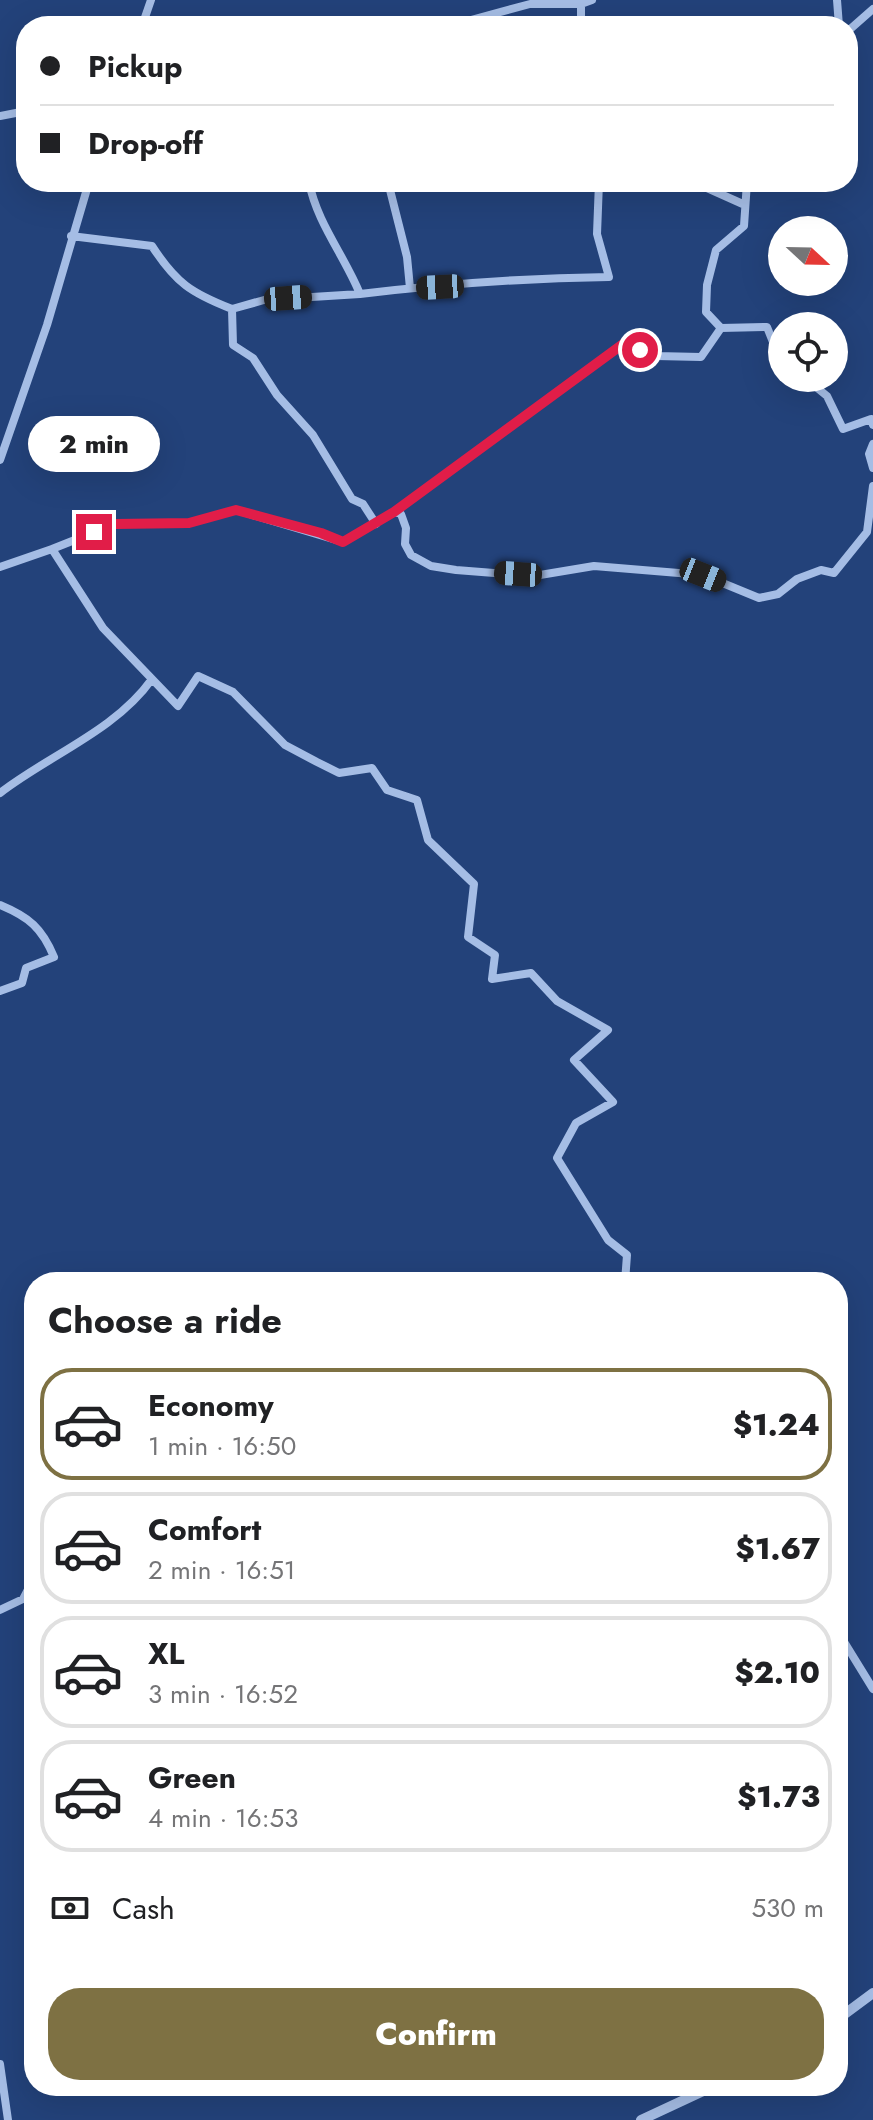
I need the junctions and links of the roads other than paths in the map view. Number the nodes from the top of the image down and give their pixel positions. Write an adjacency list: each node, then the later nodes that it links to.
1 (592, 0): 2 (street)
2 (581, 4): 3 (street); 4 (street)
3 (486, 16)
4 (581, 16)
5 (86, 192): 12 (street)
6 (312, 192): 14 (street)
7 (391, 192): 13 (street)
8 (599, 192): 13 (street)
9 (716, 192): 11 (street)
10 (746, 192): 11 (street)
11 (745, 205): 16 (street)
12 (71, 236): 15 (street); 21 (street)
13 (410, 288): 14 (street)
14 (360, 294): 15 (street)
15 (232, 309): 25 (street)
16 (721, 328): 17 (street); 24 (street)
17 (768, 330)
18 (822, 392): 19 (street)
19 (873, 425)
20 (873, 444): 22 (street)
21 (0, 460)
22 (873, 468)
23 (873, 486): 24 (street)
24 (394, 512): 25 (street)
25 (376, 524): 26 (street)
26 (52, 549): 27 (street); 28 (street)
27 (0, 567)
28 (152, 679): 29 (street); 32 (street)
29 (0, 793)
30 (0, 905): 31 (street)
31 (0, 991)
32 (626, 1272)
33 (24, 1597): 34 (street)
34 (0, 1610)
35 (848, 1648): 36 (street)
36 (873, 1689)
37 (873, 1993): 38 (street)
38 (848, 2012)
39 (0, 2064): 41 (street)
40 (693, 2096): 42 (street)
41 (8, 2120)
42 (641, 2120)

